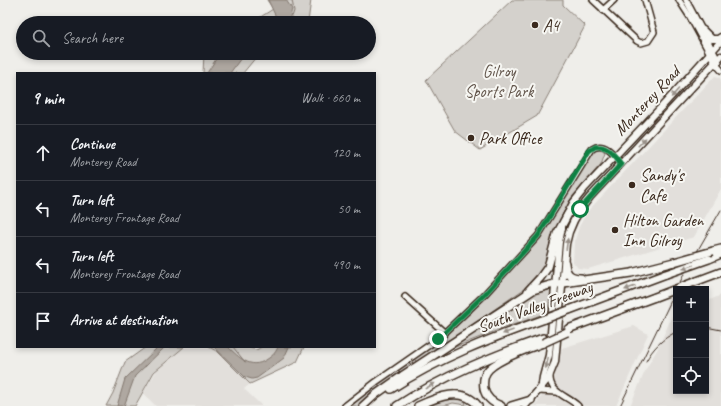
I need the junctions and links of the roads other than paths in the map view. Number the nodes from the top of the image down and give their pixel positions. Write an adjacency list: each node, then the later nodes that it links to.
1 (593, 0): 6 (street)
2 (614, 0): 6 (street)
3 (645, 0): 6 (street)
4 (679, 0): 10 (street)
5 (686, 0): 7 (street)
6 (603, 10)
7 (703, 30): 8 (main road); 10 (street)
8 (721, 37)
9 (721, 41): 10 (main road, Monterey Road)
10 (712, 51): 11 (street); 14 (main road, Monterey Road, one-way to 14)
11 (718, 59): 12 (street); 13 (street); 15 (main road, Monterey Road, one-way to 11)
12 (721, 67)
13 (721, 70)
14 (615, 156): 15 (street); 16 (main road, Monterey Road); 28 (street)
15 (621, 164): 18 (main road, Monterey Road)
16 (585, 188): 17 (main road, Monterey Road); 18 (main road)
17 (568, 214): 25 (main road, Monterey Road); 26 (highway)
18 (574, 220): 21 (main road, Monterey Road, one-way to 18)
19 (721, 249): 23 (highway, bridge)
20 (721, 254): 38 (highway, South Valley Freeway, one-way to 38, bridge)
21 (565, 263): 23 (highway); 24 (main road, Monterey Road)
22 (721, 272): 29 (highway, South Valley Freeway, bridge)
23 (627, 274): 24 (highway)
24 (563, 283): 25 (highway); 30 (main road, Monterey Road)
25 (555, 284): 26 (highway); 32 (main road, Monterey Road, one-way to 32)
26 (522, 296): 37 (highway)
27 (405, 297): 28 (street)
28 (445, 333): 36 (street)
29 (543, 340): 31 (highway); 39 (highway, South Valley Freeway, one-way to 29)
30 (550, 376): 32 (main road, Monterey Road); 34 (street)
31 (484, 377): 42 (highway); 43 (highway)
32 (542, 384): 33 (main road, Monterey Road)
33 (538, 391): 34 (street); 35 (main road, Monterey Road)
34 (557, 392): 46 (street)
35 (531, 400): 44 (highway); 45 (main road, Monterey Road)
36 (345, 406)
37 (363, 406)
38 (367, 406)
39 (397, 406)
40 (418, 406): 41 (highway)
41 (478, 406)
42 (488, 406)
43 (501, 406)
44 (512, 406)
45 (525, 406)
46 (578, 406)

